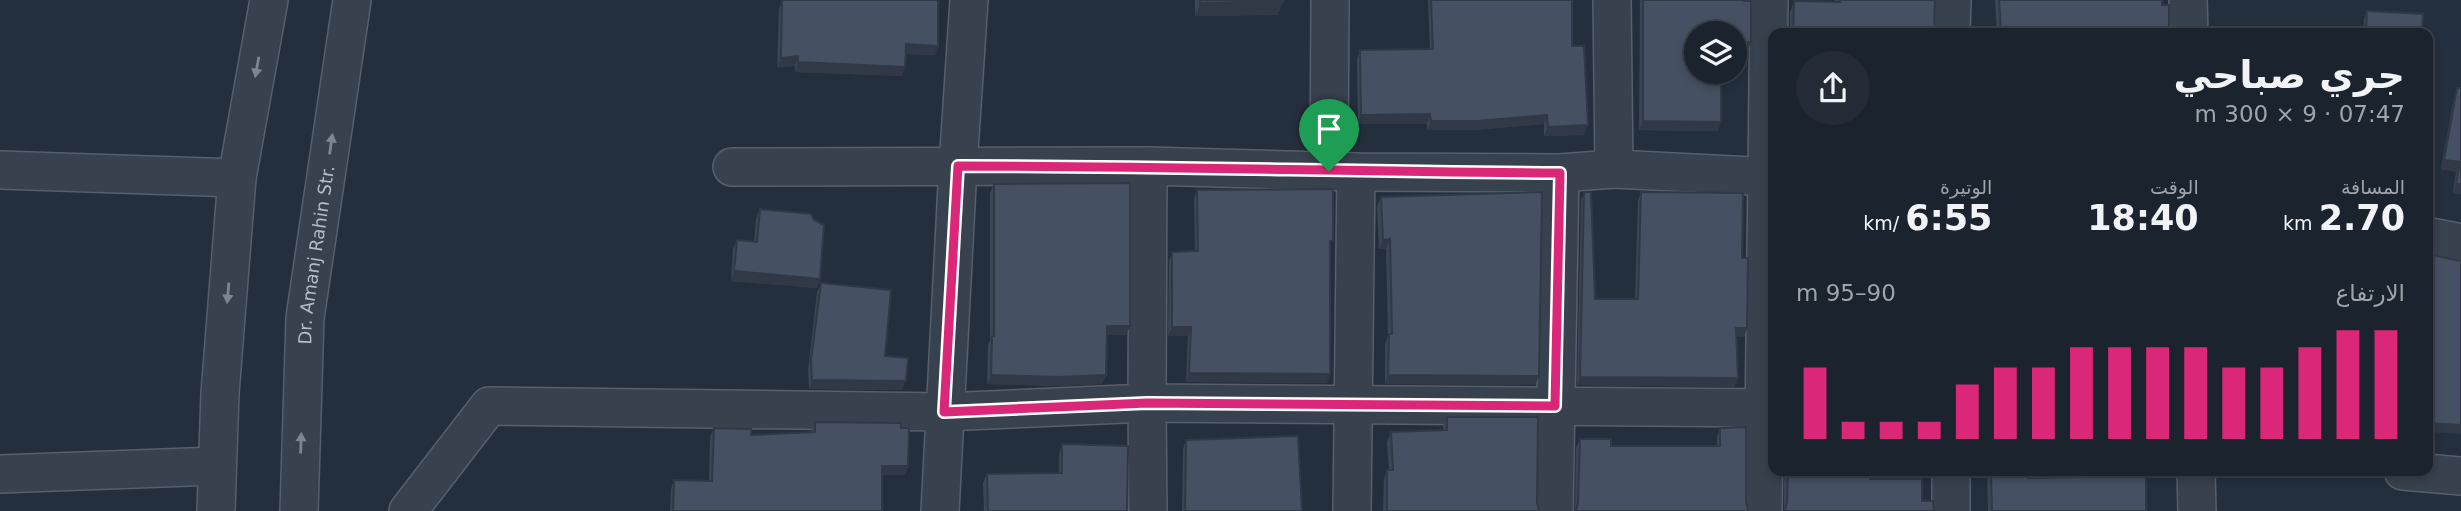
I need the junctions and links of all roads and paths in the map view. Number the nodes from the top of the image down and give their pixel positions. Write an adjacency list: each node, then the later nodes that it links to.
1 (269, 0): 20 (street, one-way to 20)
2 (352, 0): 35 (street, Dr. Amanj Rahin Str., one-way to 2)
3 (969, 0): 12 (street)
4 (1330, 0): 17 (street)
5 (1612, 0): 15 (street)
6 (1769, 0): 9 (street)
7 (1952, 0): 10 (street)
8 (2188, 0): 11 (street)
9 (1769, 28)
10 (1951, 28)
11 (2189, 28)
12 (958, 166): 13 (street); 14 (street); 27 (street)
13 (1148, 166): 17 (street); 23 (street)
14 (732, 167)
15 (1614, 169): 18 (street); 19 (street)
16 (0, 170): 20 (street)
17 (1343, 172): 18 (street); 24 (street)
18 (1560, 173): 25 (street)
19 (1768, 176)
20 (237, 178): 28 (street, one-way to 28)
21 (2433, 237): 22 (street)
22 (2461, 243)
23 (1147, 403): 24 (street); 27 (street); 38 (street)
24 (1353, 405): 25 (street); 39 (street)
25 (1555, 406): 26 (street); 40 (street)
26 (1768, 408): 41 (street)
27 (944, 412): 36 (street); 37 (street)
28 (217, 466): 29 (street); 34 (street)
29 (0, 474)
30 (2433, 474): 33 (street)
31 (1951, 476): 42 (street)
32 (2196, 476): 43 (street)
33 (2461, 476)
34 (216, 511)
35 (299, 511)
36 (408, 511)
37 (940, 511)
38 (1148, 511)
39 (1352, 511)
40 (1555, 511)
41 (1763, 511)
42 (1951, 511)
43 (2197, 511)

